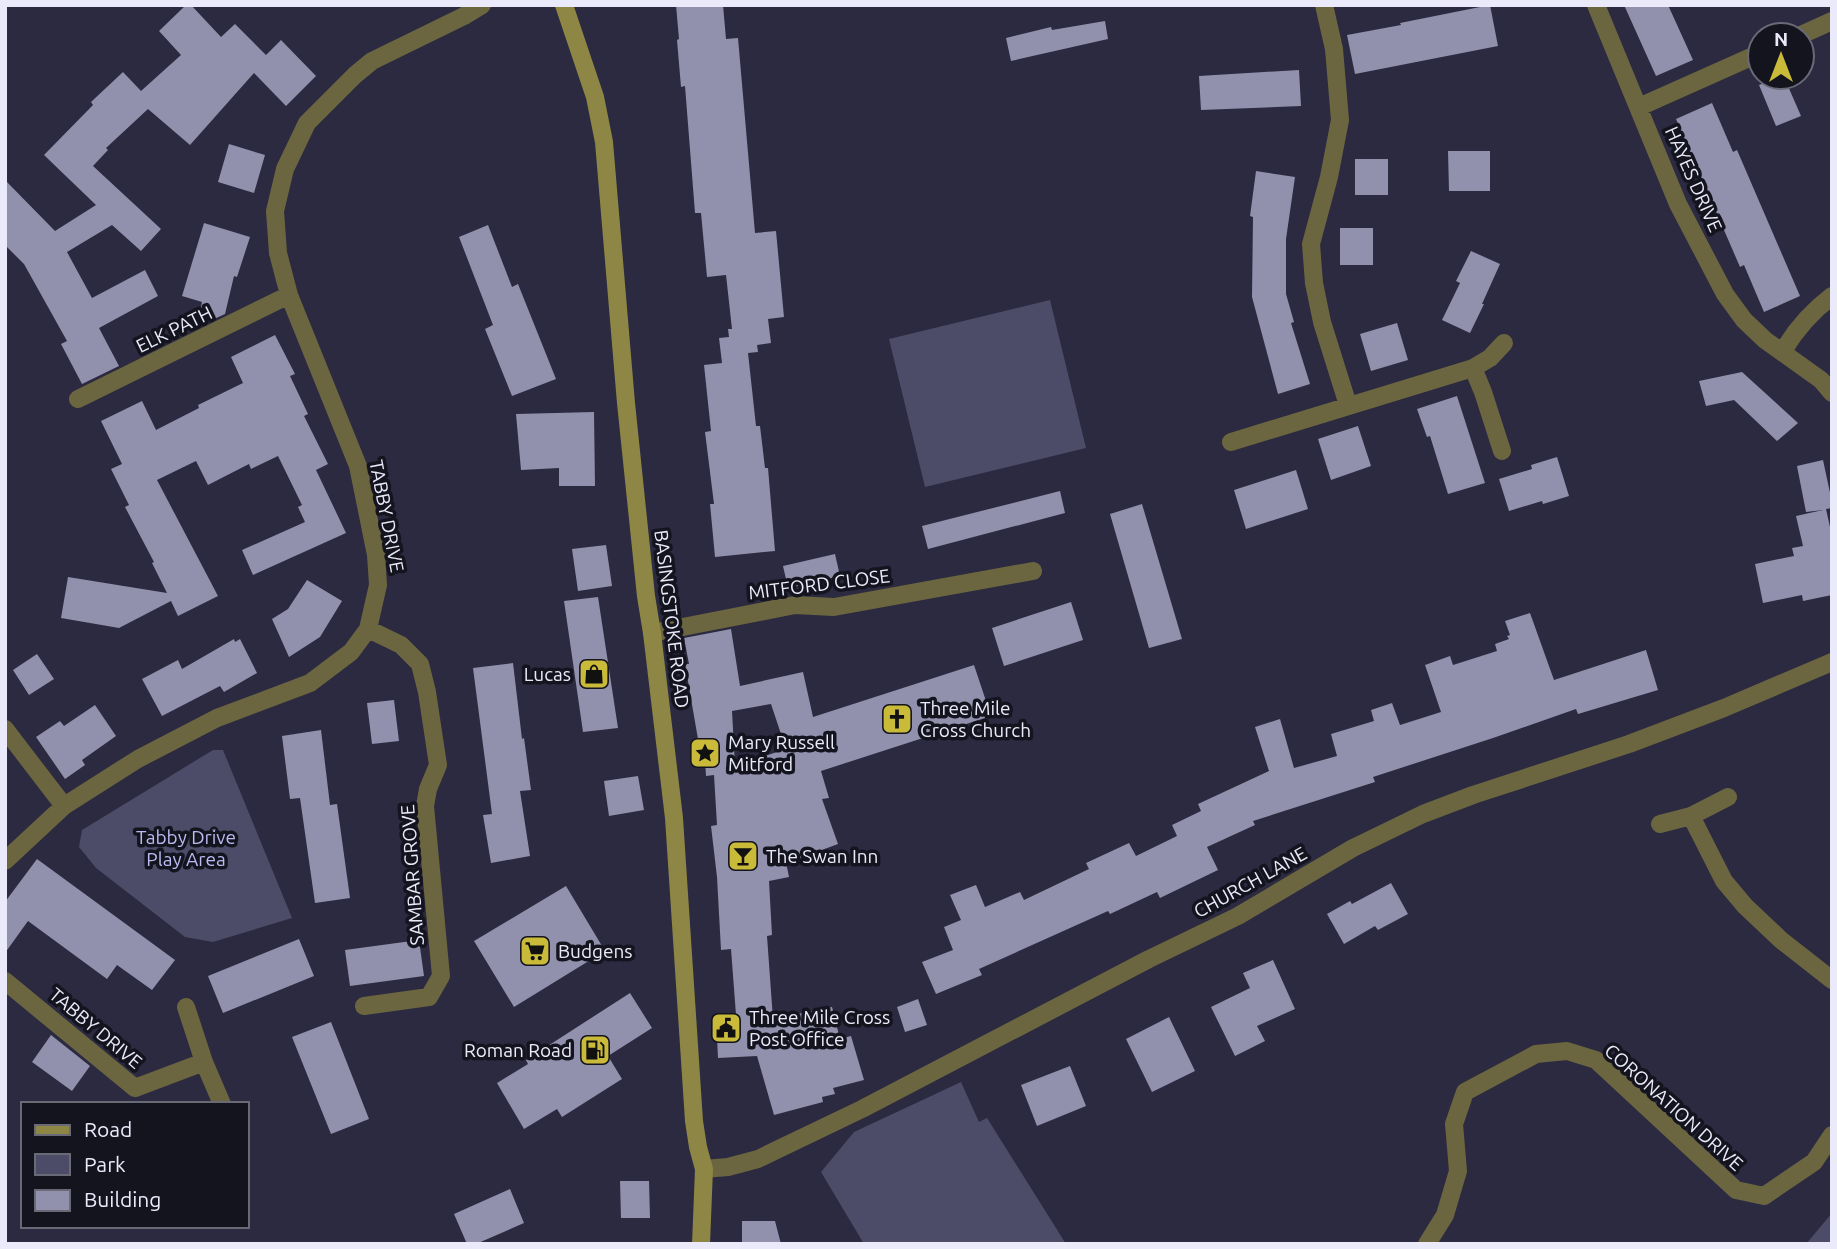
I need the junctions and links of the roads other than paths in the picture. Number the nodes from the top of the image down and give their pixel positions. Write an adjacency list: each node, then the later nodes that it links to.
1 (482, 5): 9 (street, TABBY DRIVE)
2 (564, 5): 21 (street, BASINGSTOKE ROAD)
3 (1324, 5): 16 (street)
4 (1595, 5): 8 (street, HAYES DRIVE)
5 (1832, 21): 6 (street)
6 (1816, 28)
7 (1746, 59): 8 (street)
8 (1639, 107): 12 (street, HAYES DRIVE)
9 (289, 296): 15 (street, ELK PATH); 20 (street, TABBY DRIVE)
10 (1832, 296): 12 (street)
11 (1504, 343): 13 (street)
12 (1783, 351): 14 (street, HAYES DRIVE)
13 (1473, 368): 16 (street); 18 (street)
14 (1832, 393)
15 (78, 399)
16 (1348, 405): 17 (street)
17 (1231, 442)
18 (1502, 451)
19 (1033, 571): 21 (street, MITFORD CLOSE)
20 (368, 629): 25 (street, TABBY DRIVE); 31 (street, SAMBAR GROVE)
21 (652, 633): 36 (street, BASINGSTOKE ROAD)
22 (1832, 662): 36 (street, CHURCH LANE)
23 (5, 729): 25 (street)
24 (1728, 797): 26 (street)
25 (64, 806): 28 (street, TABBY DRIVE)
26 (1691, 816): 27 (street); 29 (street)
27 (1660, 824)
28 (5, 861)
29 (1832, 980)
30 (5, 981): 33 (street, TABBY DRIVE)
31 (364, 1006)
32 (186, 1007): 33 (street)
33 (204, 1062): 34 (street)
34 (221, 1102)
35 (1832, 1135): 38 (street, CORONATION DRIVE)
36 (704, 1170): 37 (street, BASINGSTOKE ROAD)
37 (701, 1244)
38 (1427, 1244)

